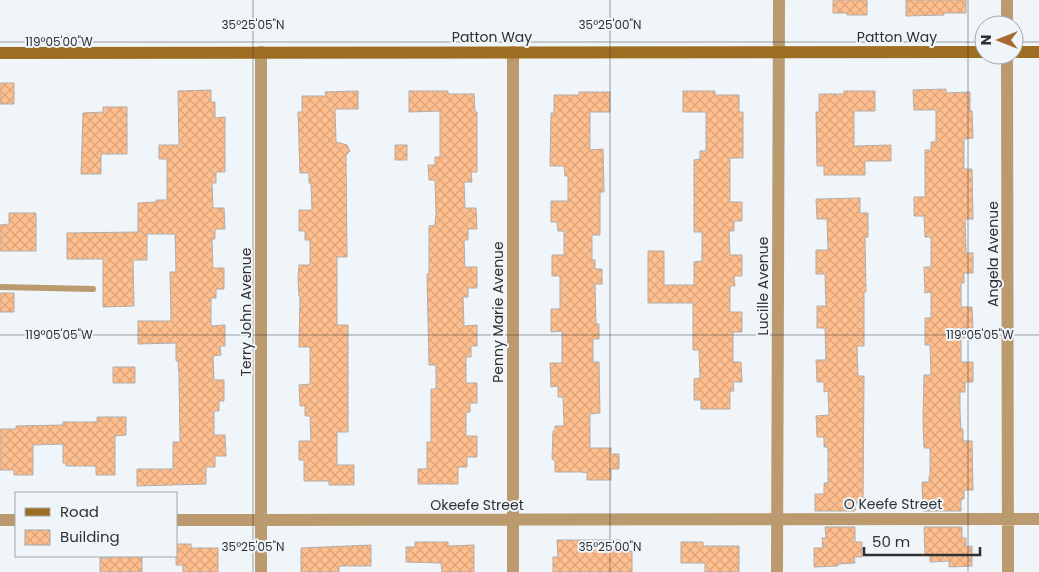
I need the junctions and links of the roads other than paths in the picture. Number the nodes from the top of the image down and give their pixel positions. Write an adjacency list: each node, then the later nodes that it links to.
1 (779, 0): 7 (street, Lucille Avenue)
2 (1008, 0): 3 (street)
3 (1008, 15)
4 (0, 52): 5 (street, Patton Way)
5 (261, 52): 6 (street, Patton Way); 20 (street, Terry John Avenue)
6 (513, 52): 7 (street, Patton Way); 21 (street, Penny Marie Avenue)
7 (779, 52): 8 (street, Patton Way); 14 (street, Lucille Avenue)
8 (974, 52)
9 (1024, 52): 10 (street)
10 (1039, 52)
11 (1008, 65): 15 (street, Angela Avenue)
12 (0, 287): 13 (lane)
13 (93, 289)
14 (777, 519): 15 (street, O Keefe Street); 21 (street, Okeefe Street); 24 (street, Lucille Avenue)
15 (1008, 519): 16 (street); 25 (street, Angela Avenue)
16 (1039, 519)
17 (0, 520): 18 (street)
18 (15, 520)
19 (178, 520): 20 (street, Okeefe Street)
20 (261, 520): 21 (street, Okeefe Street); 22 (street, Terry John Avenue)
21 (513, 520): 23 (street, Penny Marie Avenue)
22 (261, 572)
23 (513, 572)
24 (777, 572)
25 (1008, 572)

